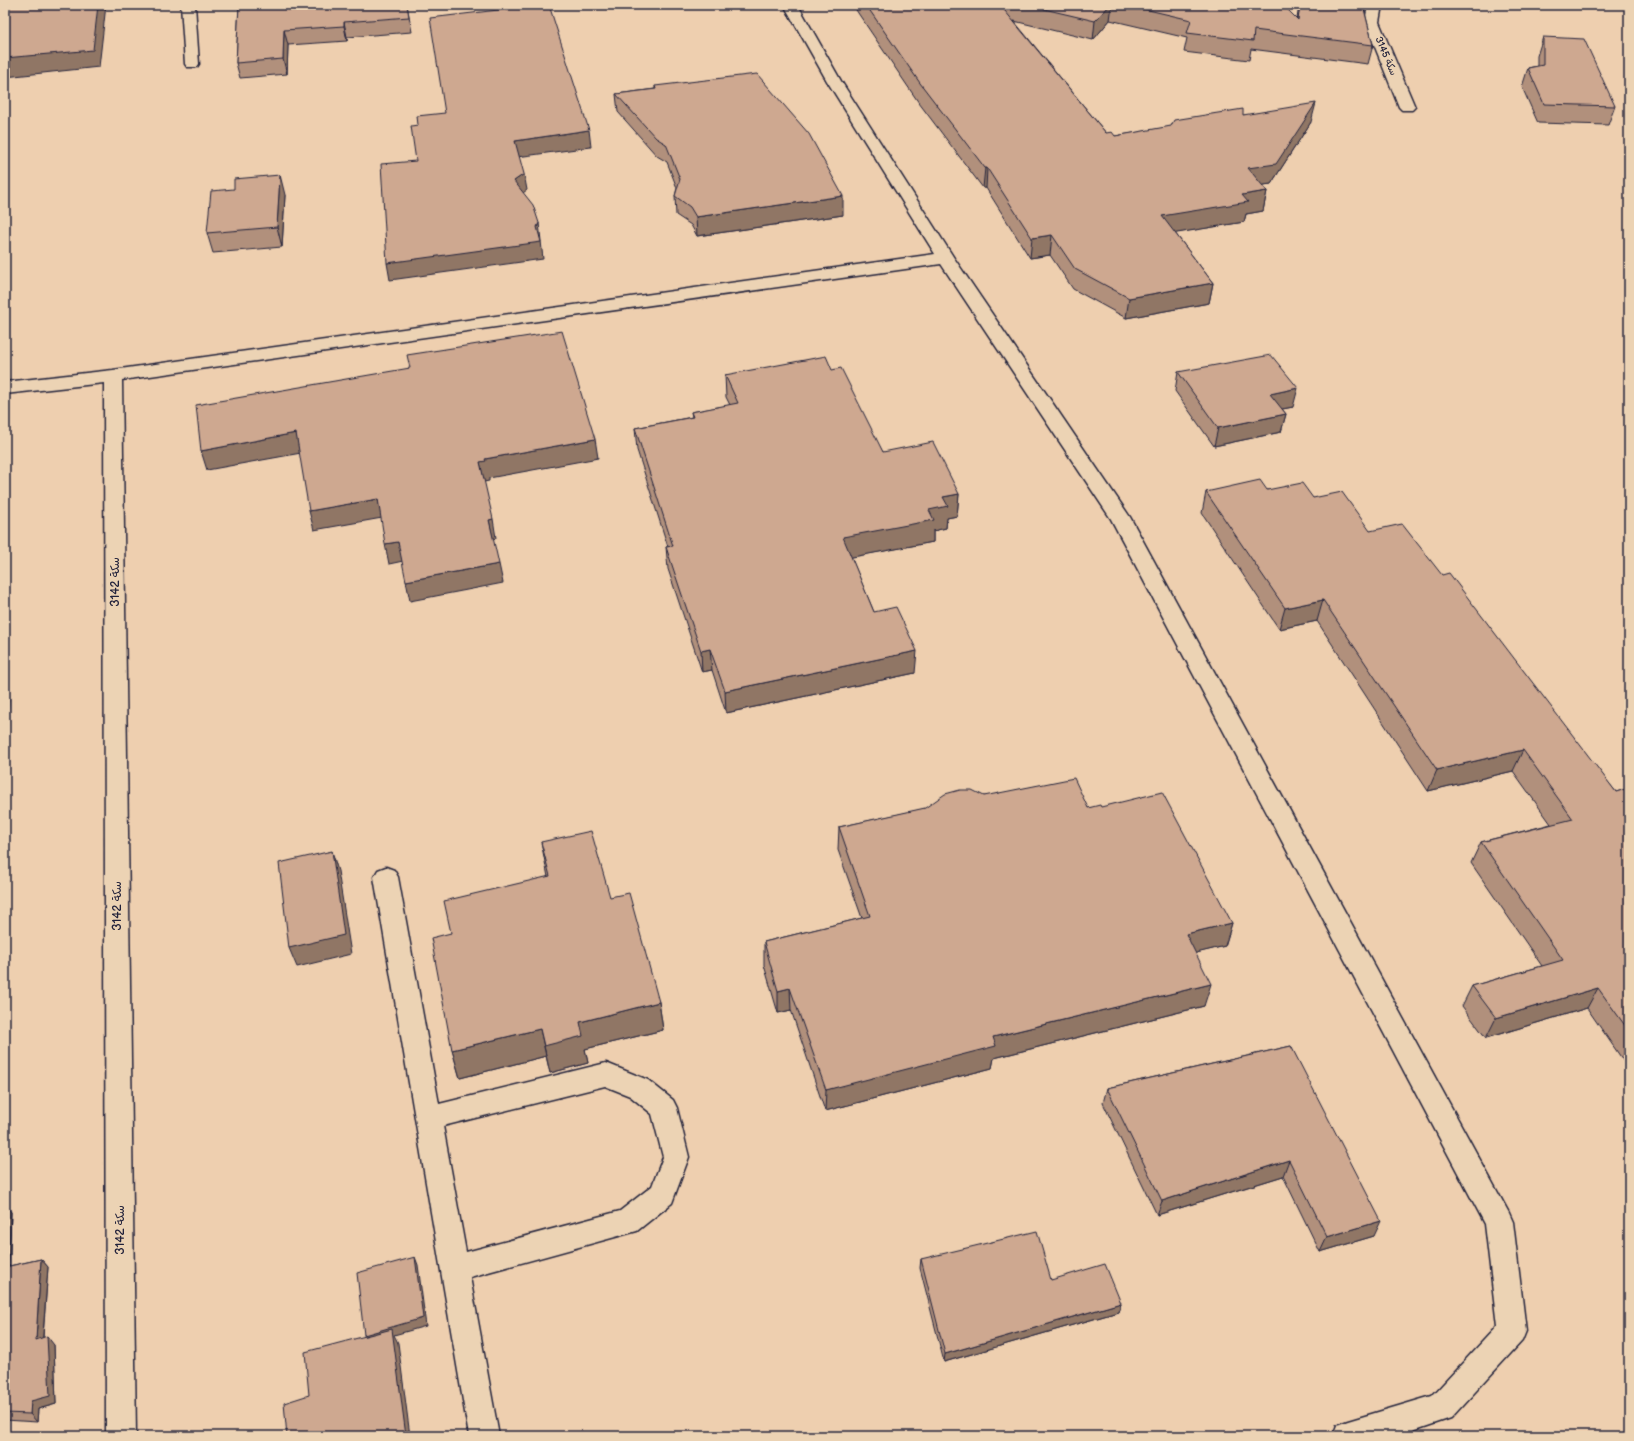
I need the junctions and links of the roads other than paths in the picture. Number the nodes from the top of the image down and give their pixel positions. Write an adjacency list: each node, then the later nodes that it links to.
1 (188, 5): 4 (street)
2 (791, 5): 6 (street)
3 (1375, 5): 5 (street, سكة 3145)
4 (192, 64)
5 (1408, 107)
6 (946, 258): 7 (street); 14 (street)
7 (113, 376): 8 (street); 12 (street, سكة 3142)
8 (5, 388)
9 (386, 878): 10 (street)
10 (428, 1118): 11 (street); 11 (street)
11 (454, 1268): 13 (street)
12 (121, 1436)
13 (484, 1436)
14 (1348, 1436)

